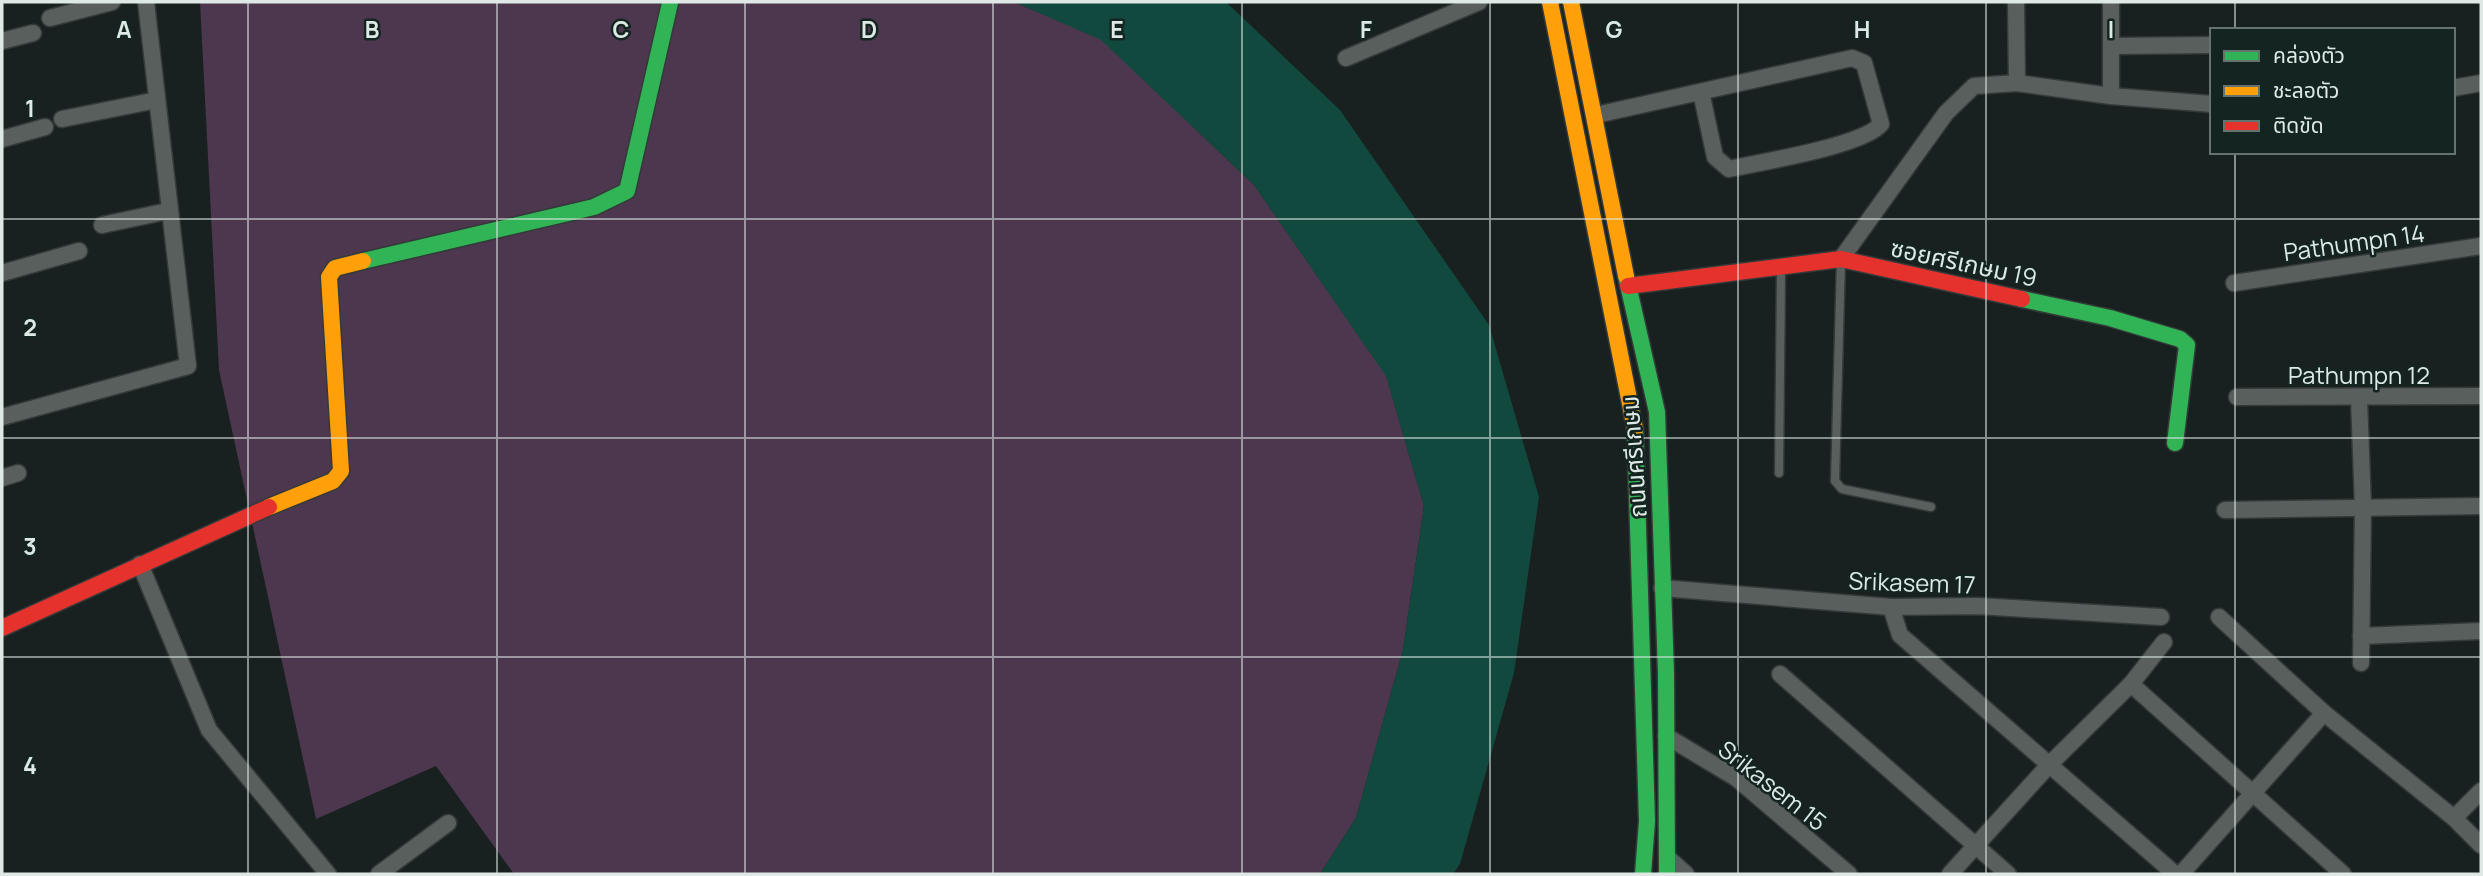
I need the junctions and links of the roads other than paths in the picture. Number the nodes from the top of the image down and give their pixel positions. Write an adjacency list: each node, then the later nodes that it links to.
1 (112, 2): 9 (street)
2 (146, 2): 20 (street)
3 (1479, 2): 14 (street)
4 (1550, 2): 36 (main road, ถนนศรีเกษม)
5 (1571, 2): 22 (main road, ถนนศรีเกษม)
6 (2016, 2): 15 (street)
7 (2111, 2): 13 (street)
8 (670, 3): 49 (main road)
9 (50, 18)
10 (33, 33): 11 (street)
11 (2, 41)
12 (2210, 45): 13 (street)
13 (2112, 46): 19 (street)
14 (1346, 58)
15 (2017, 83): 19 (street); 30 (street)
16 (2481, 83): 17 (street)
17 (2455, 88)
18 (1701, 92): 18 (street); 22 (street)
19 (2111, 96): 21 (street)
20 (157, 100): 23 (street); 26 (street)
21 (2210, 104)
22 (1597, 115): 34 (main road, ถนนศรีเกษม)
23 (62, 119)
24 (45, 127): 25 (street)
25 (2, 139)
26 (168, 211): 27 (street); 42 (street)
27 (102, 225)
28 (2481, 246): 33 (street, Pathumpn 14)
29 (79, 251): 32 (street)
30 (1841, 259): 31 (main road, ซอยศรีเกษม 19); 43 (main road, ซอยศรีเกษม 19); 46 (lane)
31 (1781, 266): 34 (main road, ซอยศรีเกษม 19); 44 (lane)
32 (2, 273)
33 (2234, 283)
34 (1628, 286): 35 (main road, ถนนศรีเกษม)
35 (1647, 367): 36 (main road); 37 (main road, ถนนศรีเกษม)
36 (1626, 375): 38 (main road, ถนนศรีเกษม)
37 (1651, 387): 38 (main road); 50 (main road, ถนนศรีเกษม)
38 (1630, 395): 73 (main road, ถนนศรีเกษม)
39 (2481, 396): 41 (street, Pathumpn 12)
40 (2237, 397): 41 (street, Pathumpn 12)
41 (2359, 399): 47 (street)
42 (2, 417)
43 (2175, 443)
44 (1779, 474)
45 (2481, 506): 47 (street)
46 (1931, 507)
47 (2363, 507): 48 (street); 56 (street)
48 (2225, 510)
49 (140, 564): 54 (main road); 71 (street)
50 (1662, 588): 51 (street, Srikasem 17); 62 (main road, ถนนศรีเกษม)
51 (1891, 607): 52 (street, Srikasem 17); 63 (street)
52 (2161, 617)
53 (2219, 617): 61 (street)
54 (2, 628)
55 (2481, 631): 56 (street)
56 (2361, 636): 58 (street)
57 (2164, 642): 60 (street)
58 (2361, 663)
59 (1780, 674): 69 (street)
60 (2131, 684): 63 (street); 65 (street)
61 (2324, 713): 65 (street); 66 (street)
62 (1666, 736): 70 (main road, ถนนศรีเกษม); 75 (street, Srikasem 15)
63 (2049, 765): 69 (street); 78 (street)
64 (2481, 791): 66 (street)
65 (2254, 792): 79 (street); 80 (street)
66 (2454, 818): 68 (street)
67 (448, 823): 72 (street)
68 (2481, 845)
69 (1976, 847): 76 (street); 77 (street)
70 (1667, 866): 74 (street)
71 (328, 874)
72 (379, 874)
73 (1643, 874)
74 (1686, 874)
75 (1849, 874)
76 (1950, 874)
77 (2008, 874)
78 (2175, 874)
79 (2181, 874)
80 (2343, 874)

